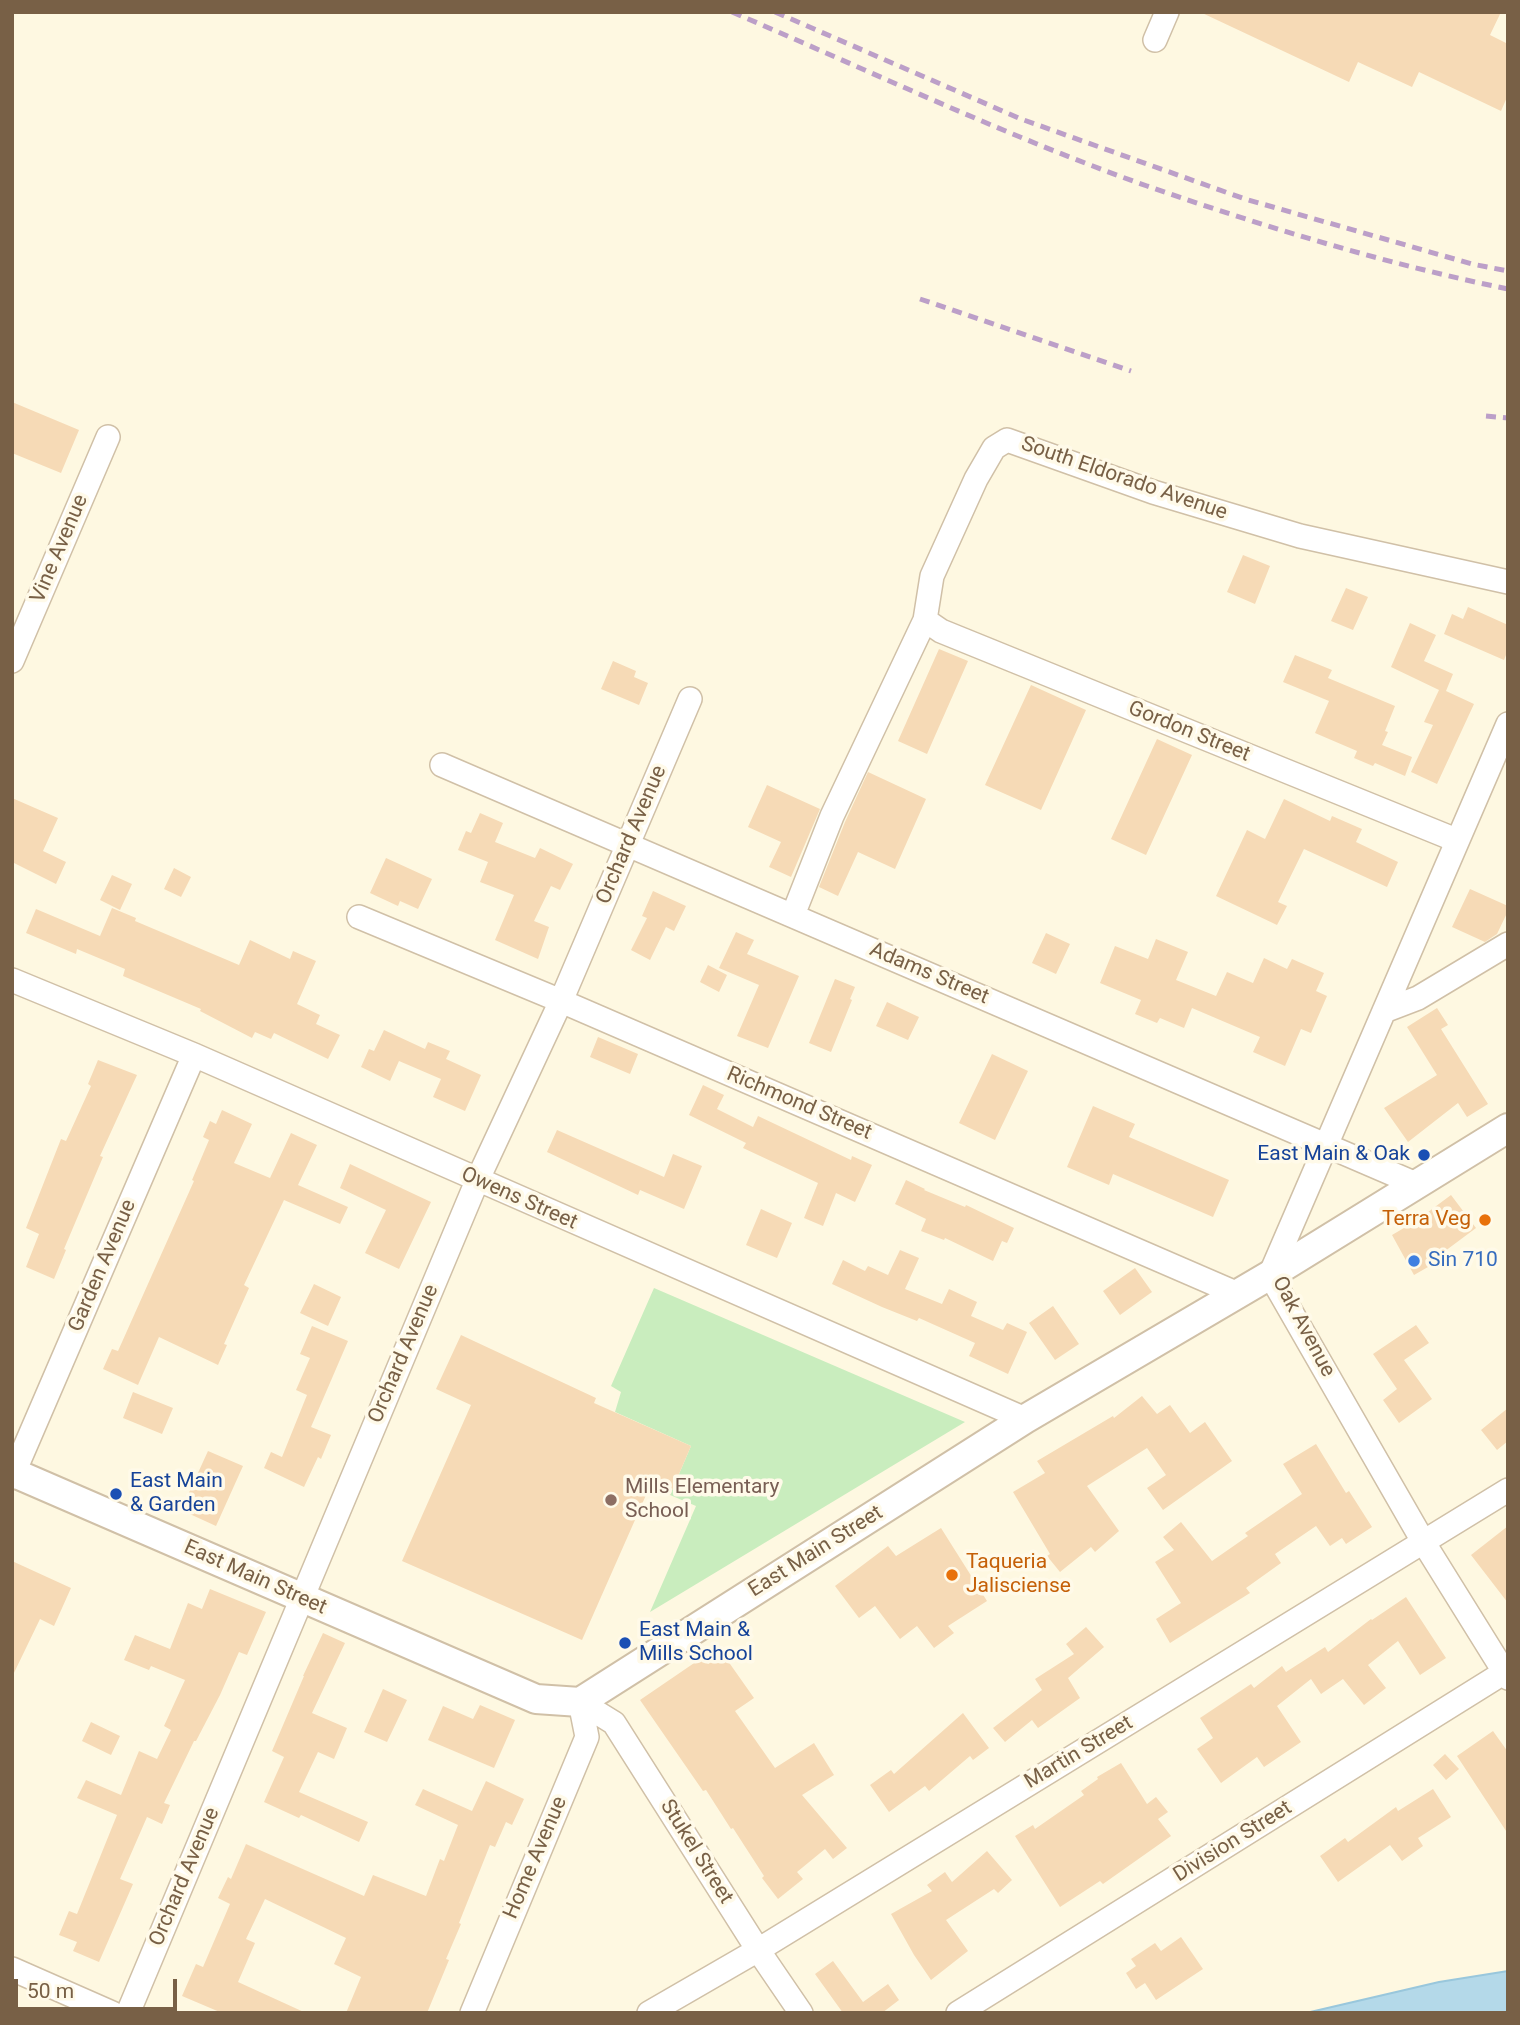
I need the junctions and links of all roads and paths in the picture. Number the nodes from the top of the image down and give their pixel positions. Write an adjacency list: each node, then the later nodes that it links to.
1 (1167, 12): 2 (street)
2 (1155, 40)
3 (108, 437): 6 (street, Vine Avenue)
4 (1508, 582): 5 (street, South Eldorado Avenue)
5 (925, 620): 10 (street, Gordon Street); 12 (street, South Eldorado Avenue)
6 (12, 661)
7 (690, 699): 11 (street, Orchard Avenue)
8 (1508, 724): 10 (street, Oak Avenue)
9 (442, 765): 11 (street, Adams Street)
10 (1456, 840): 17 (street, Oak Avenue)
11 (628, 843): 12 (street, Adams Street); 16 (street, Orchard Avenue)
12 (793, 915): 20 (street, Adams Street)
13 (359, 917): 16 (street, Richmond Street)
14 (1508, 944): 17 (street)
15 (12, 980): 18 (street, Owens Street)
16 (561, 1001): 21 (street, Orchard Avenue); 24 (street, Richmond Street)
17 (1384, 1011): 20 (street, Oak Avenue)
18 (194, 1055): 21 (street, Owens Street); 26 (street, Garden Avenue)
19 (1508, 1128): 22 (street, East Main Street)
20 (1327, 1146): 22 (street, Adams Street); 23 (street, Oak Avenue)
21 (477, 1181): 25 (street, Owens Street); 29 (street, Orchard Avenue)
22 (1416, 1184): 23 (street, East Main Street)
23 (1270, 1275): 24 (street, East Main Street); 28 (street, Oak Avenue)
24 (1238, 1294): 25 (street, East Main Street)
25 (1025, 1419): 31 (street, East Main Street)
26 (13, 1474): 29 (street, East Main Street)
27 (1508, 1490): 28 (street, Martin Street)
28 (1424, 1543): 30 (street, Oak Avenue); 32 (street, Martin Street)
29 (302, 1598): 31 (street, East Main Street); 35 (street, Orchard Avenue)
30 (1507, 1674): 39 (street, Division Street)
31 (580, 1702): 32 (street, Stukel Street); 36 (street, Home Avenue)
32 (758, 1950): 37 (street, Martin Street); 38 (street, Stukel Street)
33 (12, 1969): 34 (street)
34 (112, 2013)
35 (128, 2013)
36 (472, 2013)
37 (649, 2013)
38 (801, 2013)
39 (958, 2013)

